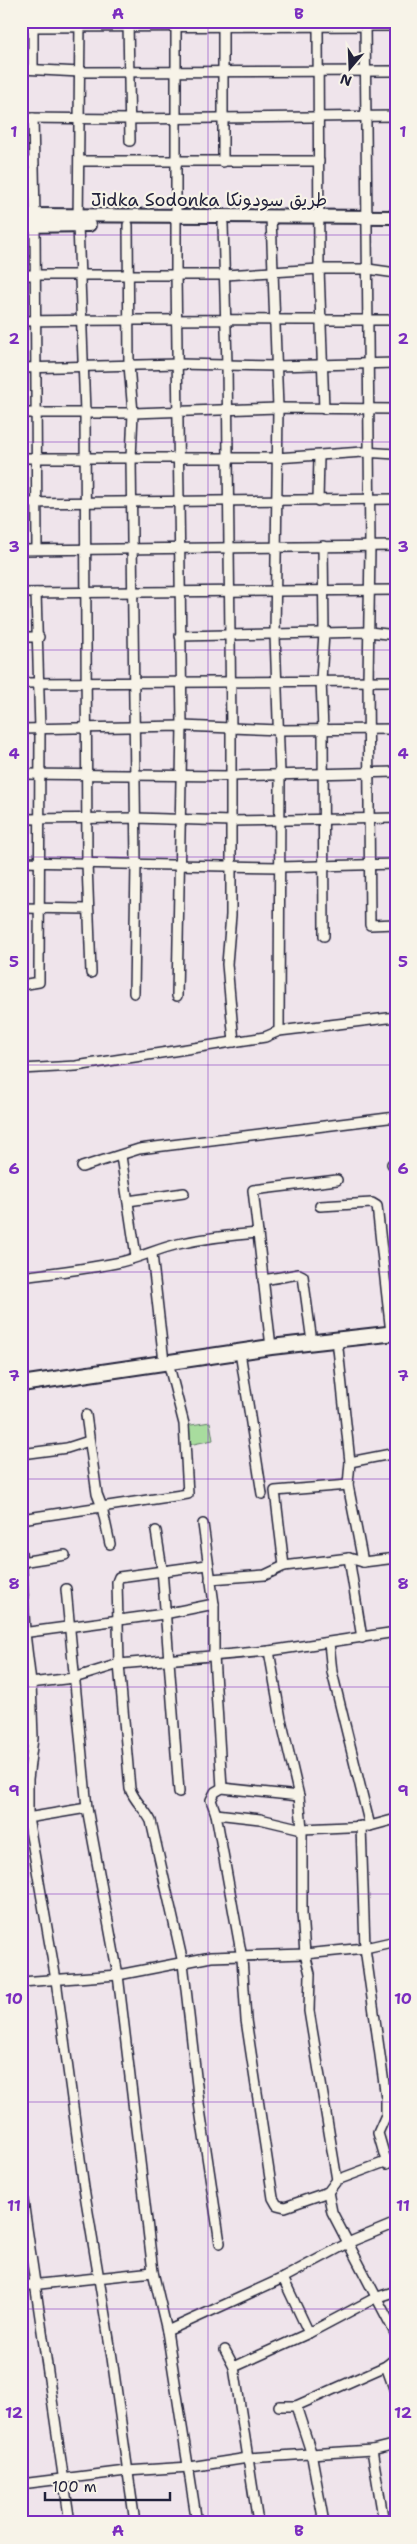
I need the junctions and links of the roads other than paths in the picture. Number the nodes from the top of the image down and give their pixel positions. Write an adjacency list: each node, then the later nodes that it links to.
1 (80, 23): 2 (street); 5 (street); 14 (street)
2 (128, 23): 3 (street); 12 (street)
3 (176, 23): 4 (street); 15 (street)
4 (223, 23): 7 (street); 13 (street)
5 (33, 24): 9 (street); 11 (street)
6 (365, 24): 7 (street); 8 (street); 17 (street)
7 (318, 26): 16 (street)
8 (396, 26)
9 (21, 27)
10 (21, 69): 11 (street)
11 (33, 69): 14 (street)
12 (128, 71): 14 (street); 15 (street); 27 (street)
13 (223, 71): 15 (street); 16 (street); 25 (street)
14 (80, 72): 23 (street)
15 (177, 72): 24 (street)
16 (319, 72): 17 (street); 26 (street)
17 (366, 72): 18 (street); 19 (street)
18 (396, 72)
19 (366, 116): 20 (street); 26 (street); 42 (street)
20 (396, 116)
21 (21, 118): 22 (street)
22 (33, 118): 23 (street); 33 (street)
23 (80, 118): 27 (street); 29 (street)
24 (176, 118): 25 (street); 27 (street); 30 (street)
25 (223, 118): 26 (street); 34 (street)
26 (320, 118): 31 (street)
27 (129, 119): 28 (street)
28 (130, 141)
29 (80, 161): 30 (street); 39 (street)
30 (175, 161): 34 (street); 40 (street)
31 (319, 161): 34 (street); 41 (street)
32 (21, 162): 33 (street)
33 (33, 162): 38 (street)
34 (223, 162)
35 (21, 216): 38 (main road, Jidka Sodonka طريق سودونكا)
36 (396, 217): 42 (main road, Jidka Sodonka طريق سودونكا)
37 (271, 220): 40 (main road, Jidka Sodonka طريق سودونكا); 41 (main road, Jidka Sodonka طريق سودونكا); 43 (main road, Jidka Sodonka طريق سودونكا); 51 (street)
38 (35, 221): 39 (main road, Jidka Sodonka طريق سودونكا); 46 (main road, Jidka Sodonka طريق سودونكا); 53 (street)
39 (78, 221): 40 (main road, Jidka Sodonka طريق سودونكا); 44 (main road, Jidka Sodonka طريق سودونكا); 55 (street)
40 (177, 221): 43 (main road, Jidka Sodonka طريق سودونكا); 44 (main road, Jidka Sodonka طريق سودونكا); 50 (street)
41 (319, 221): 42 (main road, Jidka Sodonka طريق سودونكا); 47 (street)
42 (368, 221): 45 (main road, Jidka Sodonka طريق سودونكا); 48 (street)
43 (223, 224): 54 (street)
44 (128, 225): 56 (street)
45 (396, 225)
46 (21, 226)
47 (319, 269): 48 (street); 51 (street); 61 (street)
48 (368, 269): 49 (street); 62 (street)
49 (396, 273)
50 (176, 274): 54 (street); 56 (street); 65 (street)
51 (273, 274): 54 (street); 60 (street)
52 (21, 275): 53 (street)
53 (35, 275): 55 (street); 64 (street)
54 (226, 275): 59 (street)
55 (80, 277): 56 (street); 57 (street)
56 (129, 277): 58 (street)
57 (80, 319): 58 (street); 64 (street); 73 (street)
58 (130, 319): 65 (street); 72 (street)
59 (226, 320): 60 (street); 65 (street); 70 (street)
60 (274, 320): 61 (street); 74 (street)
61 (321, 320): 62 (street); 71 (street)
62 (368, 320): 63 (street); 67 (street)
63 (396, 320)
64 (36, 321): 66 (street); 75 (street)
65 (176, 321): 69 (street)
66 (21, 322)
67 (369, 362): 68 (street); 71 (street); 81 (street)
68 (396, 363)
69 (178, 364): 70 (street); 72 (street); 83 (street)
70 (227, 364): 74 (street); 78 (street)
71 (322, 364): 74 (street); 79 (street)
72 (129, 365): 73 (street); 86 (street)
73 (82, 366): 75 (street); 82 (street)
74 (276, 366): 77 (street)
75 (36, 367): 76 (street); 85 (street)
76 (21, 368)
77 (278, 408): 78 (street); 79 (street); 96 (street)
78 (226, 409): 83 (street); 95 (street)
79 (324, 409): 81 (street)
80 (396, 409): 81 (street)
81 (368, 410): 87 (street)
82 (85, 412): 85 (street); 86 (street); 93 (street)
83 (178, 412): 86 (street); 91 (street)
84 (21, 413): 85 (street)
85 (36, 413): 90 (street)
86 (133, 413): 94 (street)
87 (369, 454): 88 (street); 89 (street); 98 (street)
88 (396, 454)
89 (319, 456): 96 (street); 100 (street)
90 (36, 457): 92 (street); 93 (street); 101 (street)
91 (179, 457): 94 (street); 95 (street); 106 (street)
92 (21, 458)
93 (85, 458): 94 (street); 99 (street)
94 (131, 458): 102 (street)
95 (228, 458): 96 (street); 103 (street)
96 (276, 458): 104 (street)
97 (396, 499): 98 (street)
98 (369, 500): 100 (street); 109 (street)
99 (84, 501): 101 (street); 102 (street); 114 (street)
100 (318, 501): 104 (street)
101 (36, 502): 105 (street); 113 (street)
102 (132, 502): 106 (street); 112 (street)
103 (229, 502): 104 (street); 106 (street); 111 (street)
104 (277, 502): 107 (street)
105 (21, 503)
106 (179, 503): 115 (street)
107 (277, 546): 108 (street); 111 (street); 118 (street)
108 (323, 546): 109 (street); 119 (street)
109 (370, 546): 110 (street); 117 (street)
110 (396, 546)
111 (229, 547): 115 (street); 123 (street)
112 (132, 548): 114 (street); 115 (street); 126 (street)
113 (37, 549): 114 (street); 116 (street)
114 (86, 549): 121 (street)
115 (180, 549): 122 (street)
116 (21, 550)
117 (370, 588): 119 (street); 120 (street); 127 (street)
118 (276, 590): 119 (street); 123 (street); 129 (street)
119 (324, 590): 128 (street)
120 (396, 590)
121 (86, 592): 125 (street); 126 (street); 144 (street)
122 (181, 592): 123 (street); 126 (street); 131 (street)
123 (228, 592): 132 (street)
124 (21, 593): 125 (street)
125 (36, 593): 134 (street)
126 (133, 593): 141 (street)
127 (369, 632): 128 (street); 130 (street); 138 (street)
128 (324, 633): 129 (street); 135 (street)
129 (275, 635): 132 (street); 137 (street)
130 (396, 635)
131 (180, 636): 132 (street); 142 (street)
132 (230, 636): 136 (street)
133 (21, 637): 134 (street)
134 (38, 637): 140 (street)
135 (321, 680): 137 (street); 138 (street); 153 (street)
136 (230, 681): 137 (street); 142 (street); 150 (street)
137 (278, 681): 152 (street)
138 (368, 681): 139 (street); 154 (street)
139 (396, 681)
140 (38, 682): 143 (street); 144 (street); 148 (street)
141 (134, 682): 142 (street); 144 (street); 146 (street)
142 (182, 682): 145 (street)
143 (21, 683)
144 (86, 683): 149 (street)
145 (182, 726): 146 (street); 150 (street); 163 (street)
146 (134, 728): 149 (street); 159 (street)
147 (21, 729): 148 (street)
148 (40, 729): 149 (street); 156 (street)
149 (86, 729): 162 (street)
150 (231, 729): 152 (street); 164 (street)
151 (396, 729): 154 (street)
152 (279, 730): 153 (street); 160 (street)
153 (323, 730): 154 (street); 161 (street)
154 (368, 730): 157 (street)
155 (396, 772): 157 (street)
156 (39, 773): 158 (street); 162 (street); 168 (street)
157 (370, 773): 161 (street); 172 (street)
158 (21, 774)
159 (135, 774): 162 (street); 163 (street); 165 (street)
160 (280, 774): 161 (street); 164 (street); 170 (street)
161 (323, 774): 171 (street)
162 (86, 775): 169 (street)
163 (181, 775): 164 (street); 173 (street)
164 (231, 776): 174 (street)
165 (136, 818): 169 (street); 173 (street); 178 (street)
166 (396, 818): 172 (street)
167 (21, 819): 168 (street)
168 (39, 819): 169 (street); 176 (street)
169 (87, 819): 177 (street)
170 (280, 819): 171 (street); 174 (street); 184 (street)
171 (323, 819): 172 (street); 183 (street)
172 (369, 819): 179 (street)
173 (181, 820): 174 (street); 181 (street)
174 (231, 821): 182 (street)
175 (21, 862): 176 (street)
176 (39, 863): 177 (street); 186 (street)
177 (87, 863): 178 (street); 187 (street)
178 (136, 863): 181 (street); 192 (street)
179 (369, 864): 180 (street); 183 (street); 188 (street)
180 (396, 864)
181 (180, 866): 182 (street); 193 (street)
182 (231, 866): 184 (street); 196 (street)
183 (324, 866): 184 (street); 189 (street)
184 (279, 867): 195 (street)
185 (21, 908): 186 (street)
186 (39, 908): 187 (street); 191 (street)
187 (88, 909): 190 (street)
188 (396, 924)
189 (324, 936)
190 (91, 973)
191 (21, 985)
192 (134, 993)
193 (178, 996)
194 (396, 1017): 195 (street)
195 (279, 1031): 196 (street)
196 (234, 1042): 197 (street)
197 (21, 1069)
198 (396, 1117): 199 (street)
199 (121, 1156): 200 (street); 203 (street)
200 (82, 1167)
201 (337, 1180): 205 (street)
202 (184, 1193): 203 (street)
203 (128, 1202): 207 (street)
204 (320, 1206): 210 (street)
205 (258, 1233): 206 (street); 209 (street)
206 (152, 1254): 207 (street); 215 (street)
207 (136, 1256): 208 (street)
208 (21, 1277)
209 (263, 1280): 212 (street); 213 (street)
210 (394, 1333): 211 (main road)
211 (338, 1339): 212 (main road); 221 (street)
212 (312, 1342): 213 (main road)
213 (271, 1347): 214 (main road)
214 (240, 1352): 215 (main road); 223 (street)
215 (166, 1362): 216 (main road); 224 (street)
216 (21, 1384)
217 (86, 1415): 218 (street)
218 (89, 1440): 220 (street); 224 (street)
219 (396, 1453): 221 (street)
220 (21, 1454)
221 (350, 1462): 222 (street)
222 (348, 1485): 234 (street); 236 (street)
223 (262, 1494)
224 (102, 1507): 225 (street); 228 (street)
225 (21, 1519)
226 (203, 1524): 235 (street)
227 (156, 1531): 237 (street)
228 (110, 1544)
229 (21, 1552): 233 (street)
230 (65, 1555): 233 (street)
231 (349, 1558): 234 (street); 236 (street); 247 (street)
232 (396, 1558): 234 (street)
233 (22, 1562): 239 (street)
234 (363, 1562)
235 (207, 1565): 237 (street); 238 (street)
236 (284, 1566): 238 (street)
237 (162, 1569): 242 (street); 243 (street)
238 (210, 1579): 241 (street)
239 (22, 1588): 246 (street)
240 (66, 1589): 244 (street)
241 (214, 1604): 242 (street); 250 (street)
242 (164, 1614): 243 (street); 251 (street)
243 (119, 1620): 244 (street); 252 (street)
244 (71, 1627): 246 (street); 253 (street)
245 (396, 1632): 247 (street)
246 (23, 1633): 254 (street)
247 (362, 1638): 248 (street)
248 (329, 1643): 249 (street); 263 (street)
249 (268, 1651): 250 (street); 258 (street)
250 (214, 1656): 251 (street); 256 (street)
251 (168, 1659): 252 (street); 257 (street)
252 (119, 1664): 253 (street); 269 (street)
253 (74, 1678): 254 (street); 259 (street)
254 (31, 1683): 255 (street); 261 (street)
255 (21, 1684)
256 (222, 1788): 258 (street); 260 (street)
257 (179, 1792)
258 (299, 1796): 264 (street)
259 (87, 1808): 261 (street); 270 (street)
260 (216, 1814): 264 (street); 268 (street)
261 (25, 1818): 271 (street)
262 (396, 1819): 263 (street)
263 (365, 1826): 264 (street); 266 (street)
264 (302, 1829): 267 (street)
265 (396, 1941): 266 (street)
266 (365, 1948): 267 (street); 274 (street)
267 (305, 1954): 268 (street); 275 (street)
268 (242, 1958): 269 (street); 277 (street)
269 (183, 1963): 270 (street); 280 (street)
270 (118, 1974): 271 (street); 281 (street)
271 (56, 1980): 272 (street); 282 (street)
272 (21, 1982)
273 (396, 2158): 274 (street)
274 (386, 2164): 275 (street)
275 (337, 2180): 277 (street)
276 (21, 2187): 284 (street)
277 (328, 2192): 279 (street)
278 (396, 2223): 279 (street)
279 (350, 2242): 283 (street); 287 (street)
280 (220, 2243)
281 (153, 2272): 282 (street); 288 (street)
282 (98, 2277): 284 (street); 303 (street)
283 (283, 2278): 288 (street); 289 (street)
284 (37, 2285): 285 (street); 304 (street)
285 (21, 2286)
286 (396, 2291): 287 (street)
287 (376, 2298): 289 (street); 290 (street)
288 (167, 2330): 302 (street)
289 (309, 2333): 294 (street)
290 (396, 2335)
291 (225, 2350): 294 (street)
292 (396, 2358): 293 (street)
293 (386, 2366): 295 (street); 297 (street)
294 (234, 2367): 301 (street)
295 (396, 2394)
296 (279, 2406): 297 (street)
297 (296, 2406): 300 (street)
298 (396, 2444): 299 (street)
299 (372, 2450): 300 (street); 311 (street)
300 (311, 2452): 301 (street); 310 (street)
301 (248, 2458): 302 (street); 309 (street)
302 (190, 2466): 303 (street); 308 (street)
303 (126, 2471): 304 (street); 307 (street)
304 (64, 2478): 305 (street); 306 (street)
305 (21, 2484)
306 (70, 2523)
307 (134, 2523)
308 (197, 2523)
309 (258, 2523)
310 (324, 2523)
311 (384, 2523)

